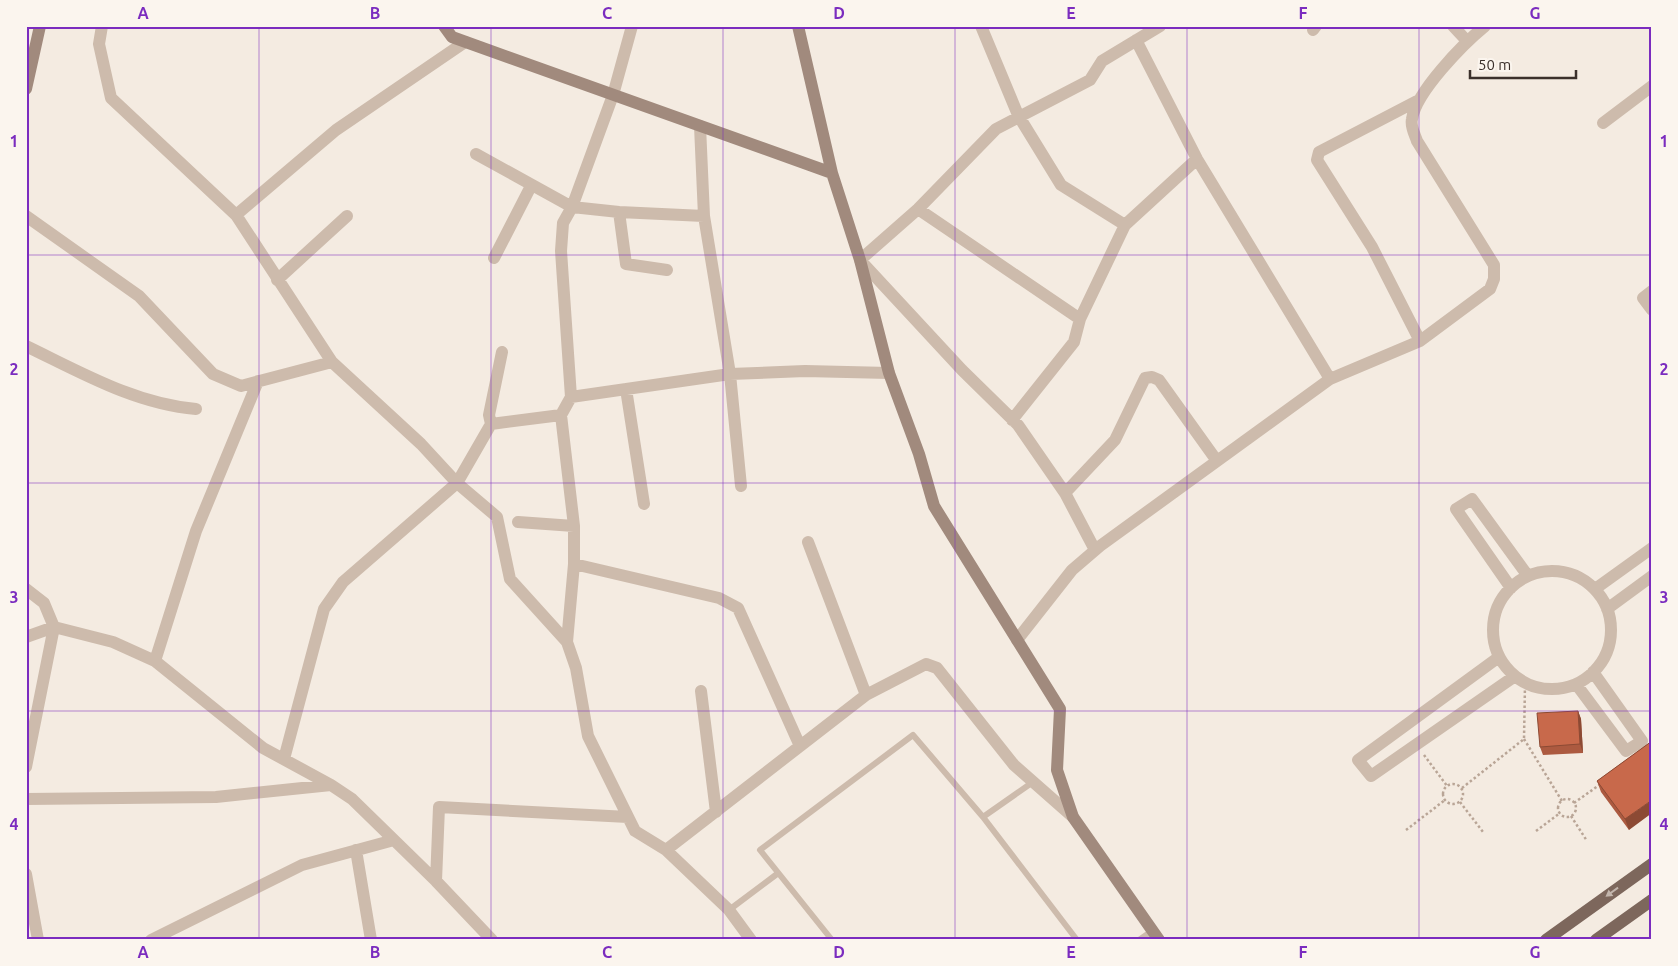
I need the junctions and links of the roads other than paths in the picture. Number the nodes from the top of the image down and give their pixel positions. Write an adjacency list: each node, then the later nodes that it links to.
1 (40, 26): 14 (street)
2 (102, 26): 27 (street)
3 (444, 26): 12 (street)
4 (632, 26): 15 (street)
5 (798, 26): 22 (street)
6 (981, 26): 17 (street)
7 (1160, 26): 10 (street)
8 (1453, 26): 11 (street)
9 (1485, 26): 11 (street)
10 (1136, 40): 17 (street); 21 (street)
11 (1467, 41): 16 (street)
12 (465, 42): 15 (street); 27 (street)
13 (1652, 86): 18 (street)
14 (26, 90)
15 (613, 95): 19 (street); 24 (street)
16 (1417, 101): 39 (street); 39 (street)
17 (1018, 115): 25 (street); 31 (street)
18 (1603, 123)
19 (700, 126): 22 (street); 30 (street)
20 (476, 154): 23 (street)
21 (1198, 160): 31 (street); 45 (street)
22 (832, 173): 33 (street)
23 (531, 186): 24 (street); 32 (street)
24 (572, 207): 26 (street); 48 (street)
25 (918, 209): 33 (street); 38 (street)
26 (619, 212): 30 (street); 34 (street)
27 (236, 215): 35 (street)
28 (26, 216): 46 (street)
29 (347, 216): 35 (street)
30 (704, 216): 44 (street)
31 (1125, 225): 38 (street)
32 (494, 258)
33 (860, 260): 43 (street); 51 (street)
34 (667, 270)
35 (277, 280): 42 (street)
36 (1652, 291): 37 (street)
37 (1652, 310)
38 (1080, 319): 51 (street)
39 (1420, 341): 45 (street)
40 (26, 346): 49 (street)
41 (502, 352): 52 (street)
42 (332, 362): 46 (street); 54 (street)
43 (889, 373): 44 (street); 72 (street)
44 (730, 374): 47 (street); 55 (street)
45 (1330, 379): 53 (street)
46 (258, 382): 75 (street)
47 (626, 389): 48 (street); 57 (street)
48 (571, 397): 50 (street)
49 (196, 409)
50 (562, 415): 52 (street); 59 (street)
51 (1012, 420): 56 (street)
52 (491, 424): 54 (street)
53 (1217, 461): 56 (street); 62 (street)
54 (457, 483): 73 (street); 82 (street)
55 (740, 486)
56 (1065, 493): 62 (street)
57 (644, 504)
58 (518, 522): 59 (street)
59 (574, 526): 63 (street)
60 (808, 542): 80 (street)
61 (1652, 548): 68 (street)
62 (1095, 550): 72 (street)
63 (574, 564): 73 (street); 81 (street)
64 (1528, 576): 66 (street); 66 (street); 68 (street)
65 (1652, 576): 69 (street)
66 (1511, 588): 74 (street)
67 (26, 589): 70 (street)
68 (1595, 589): 69 (street)
69 (1607, 609): 76 (street)
70 (54, 626): 71 (street); 75 (street); 83 (street)
71 (26, 637)
72 (1017, 640): 90 (street)
73 (567, 642): 88 (street)
74 (1499, 657): 77 (street); 77 (street)
75 (155, 661): 82 (street)
76 (1593, 672): 78 (street); 78 (street)
77 (1520, 679): 78 (street)
78 (1576, 684)
79 (702, 691): 87 (street)
80 (866, 695): 81 (street); 84 (street)
81 (800, 746): 87 (street)
82 (284, 759): 85 (street)
83 (26, 767)
84 (1033, 782): 89 (lane); 90 (street)
85 (331, 785): 86 (street); 91 (street)
86 (26, 799)
87 (716, 812): 93 (street)
88 (628, 817): 93 (street); 97 (street)
89 (982, 817): 96 (lane); 107 (lane)
90 (1073, 817): 100 (street)
91 (394, 840): 92 (street); 97 (street)
92 (356, 850): 102 (street); 103 (street)
93 (666, 850): 99 (street)
94 (1652, 864): 109 (main road, one-way to 109)
95 (26, 874): 101 (street)
96 (777, 874): 99 (lane); 106 (lane)
97 (436, 881): 104 (street)
98 (1652, 900): 110 (main road)
99 (729, 910): 105 (street)
100 (1155, 936): 108 (lane)
101 (38, 940)
102 (151, 940)
103 (371, 940)
104 (492, 940)
105 (751, 940)
106 (832, 940)
107 (1077, 940)
108 (1139, 940)
109 (1546, 940)
110 (1596, 940)

